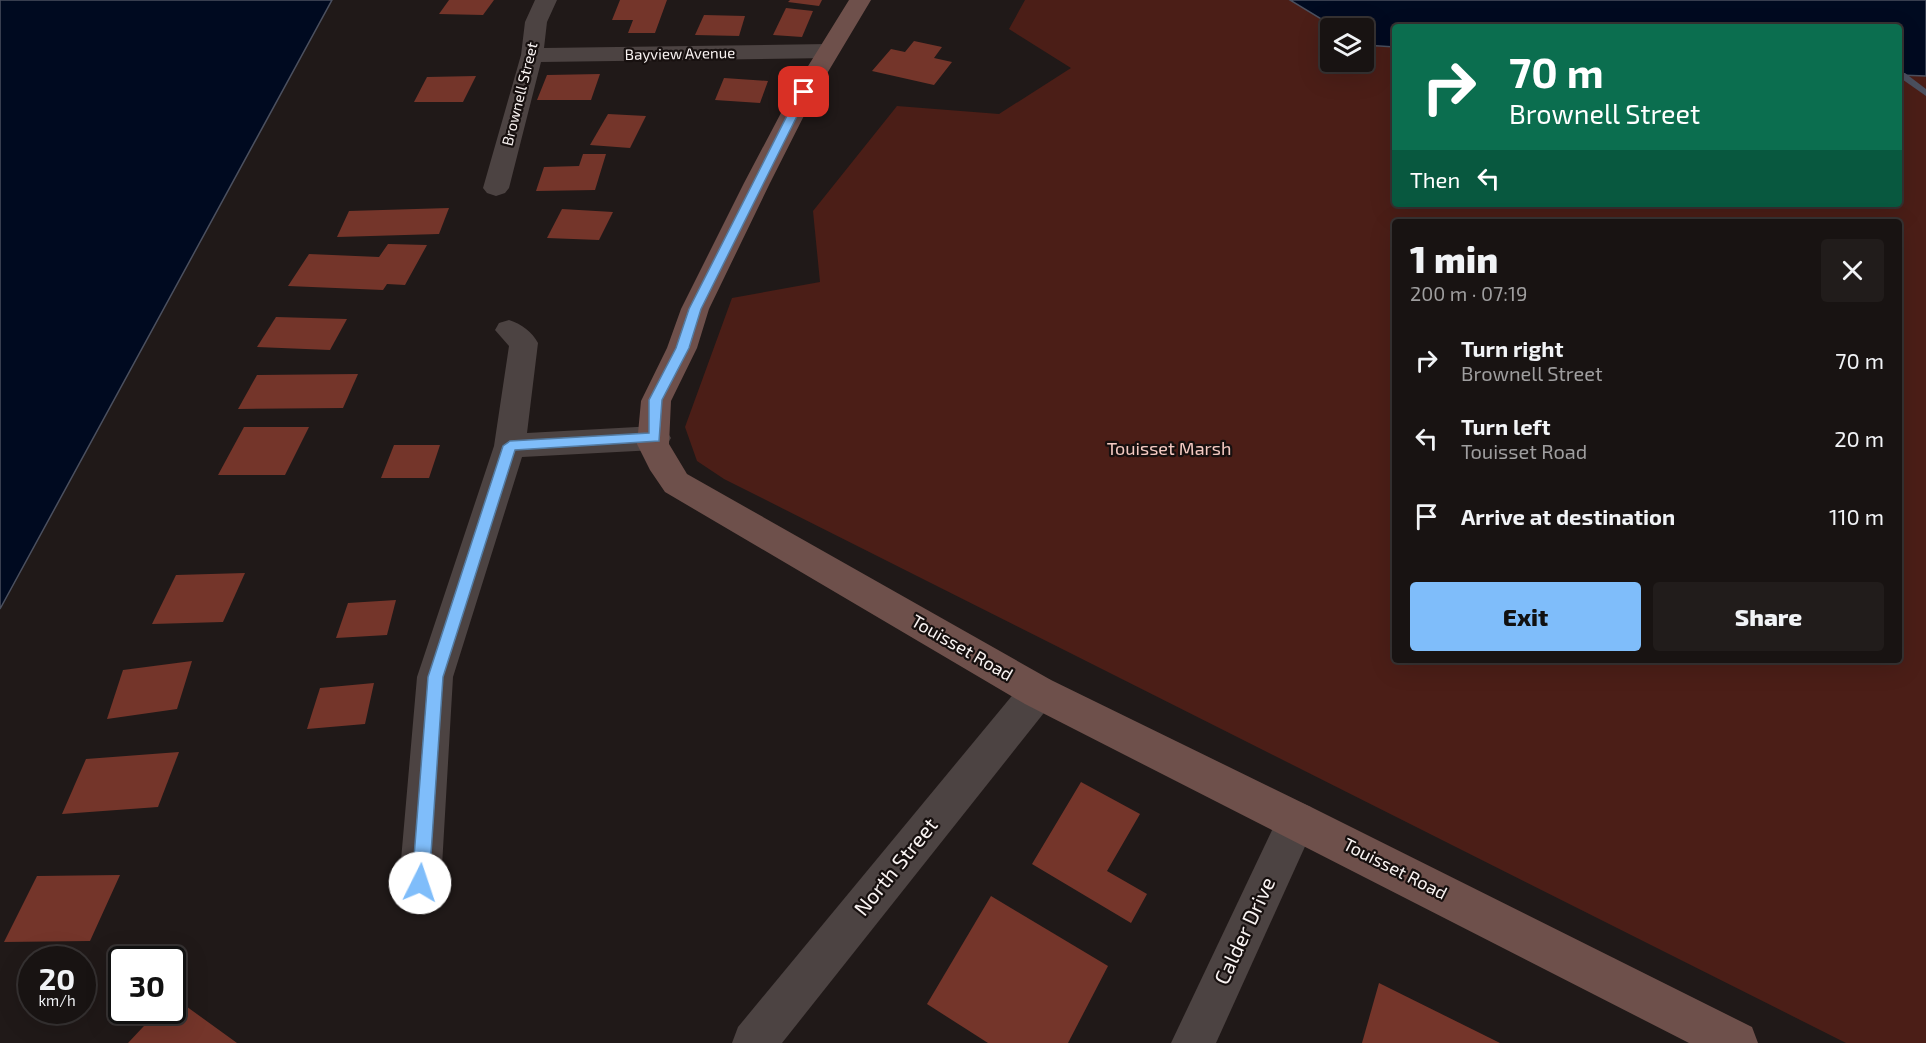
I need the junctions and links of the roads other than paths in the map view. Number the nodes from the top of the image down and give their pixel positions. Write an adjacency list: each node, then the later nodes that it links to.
1 (546, 0): 4 (street, Brownell Street)
2 (860, 0): 3 (street, Touisset Road)
3 (828, 51): 4 (street, Bayview Avenue); 7 (street, Touisset Road)
4 (532, 55): 5 (street, Brownell Street)
5 (496, 188)
6 (509, 330): 8 (street)
7 (655, 438): 8 (street); 9 (street, Touisset Road)
8 (510, 446): 11 (street)
9 (1038, 692): 10 (street, Touisset Road); 12 (street, North Street)
10 (1298, 819): 13 (street, Calder Drive); 14 (street, Touisset Road)
11 (420, 883)
12 (754, 1043)
13 (1193, 1043)
14 (1736, 1043)

